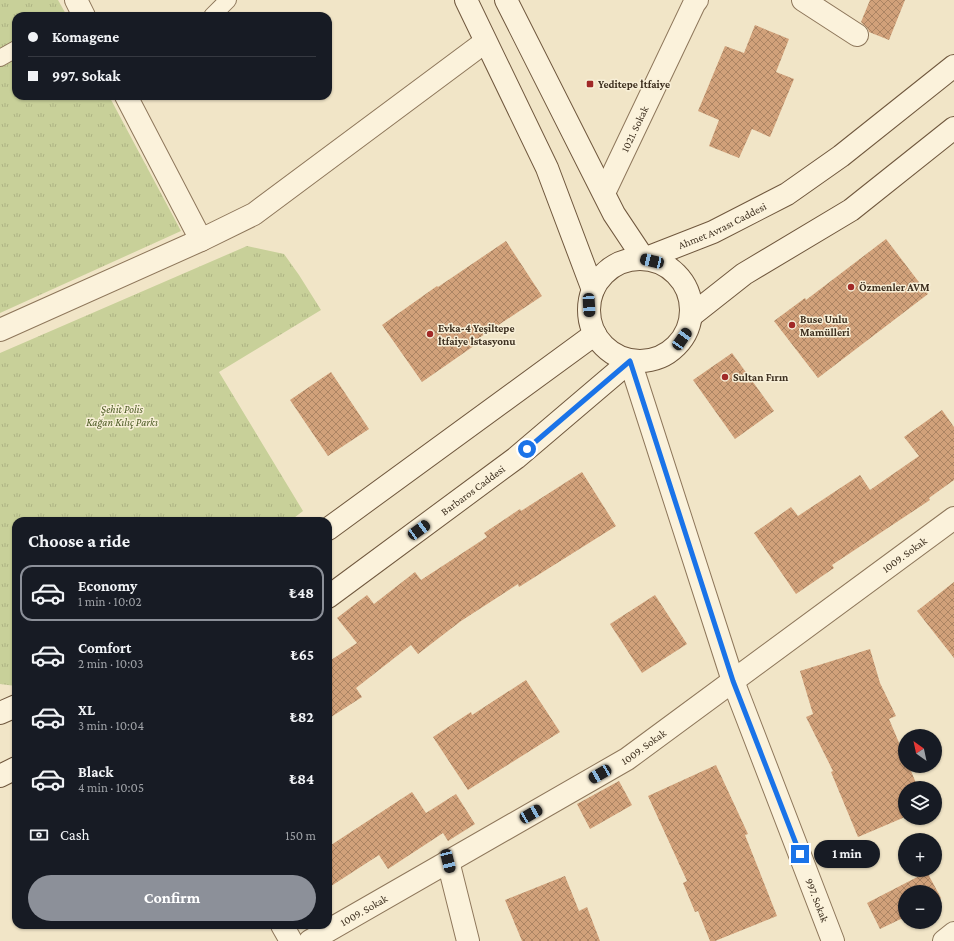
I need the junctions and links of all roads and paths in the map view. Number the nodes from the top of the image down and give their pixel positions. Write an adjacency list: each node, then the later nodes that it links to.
1 (228, 0): 6 (lane)
2 (466, 0): 8 (street)
3 (506, 0): 14 (street)
4 (697, 0): 14 (street, 1021. Sokak)
5 (803, 0): 7 (street)
6 (216, 12)
7 (857, 35)
8 (486, 42): 15 (street); 17 (street)
9 (12, 52): 10 (lane)
10 (0, 58)
11 (954, 66): 16 (street, Ahmet Avrası Caddesi)
12 (128, 100): 15 (street)
13 (954, 128): 18 (street)
14 (604, 193): 16 (street)
15 (201, 240): 19 (street)
16 (644, 259): 17 (street); 18 (street)
17 (593, 290): 20 (street)
18 (692, 315): 21 (street)
19 (0, 330)
20 (595, 334): 21 (street); 23 (street)
21 (630, 361): 24 (street, Barbaros Caddesi); 25 (street, 997. Sokak)
22 (954, 518): 25 (street, 1009. Sokak)
23 (332, 526)
24 (332, 594)
25 (733, 681): 30 (street, 1009. Sokak); 38 (street, 997. Sokak)
26 (12, 708): 27 (street)
27 (0, 712)
28 (12, 770): 29 (street)
29 (0, 776)
30 (448, 861): 31 (street, 1009. Sokak); 37 (street)
31 (332, 928)
32 (284, 929): 35 (street)
33 (331, 929): 36 (street, 1009. Sokak)
34 (954, 933): 39 (street)
35 (291, 941)
36 (310, 941)
37 (468, 941)
38 (833, 941)
39 (944, 941)

